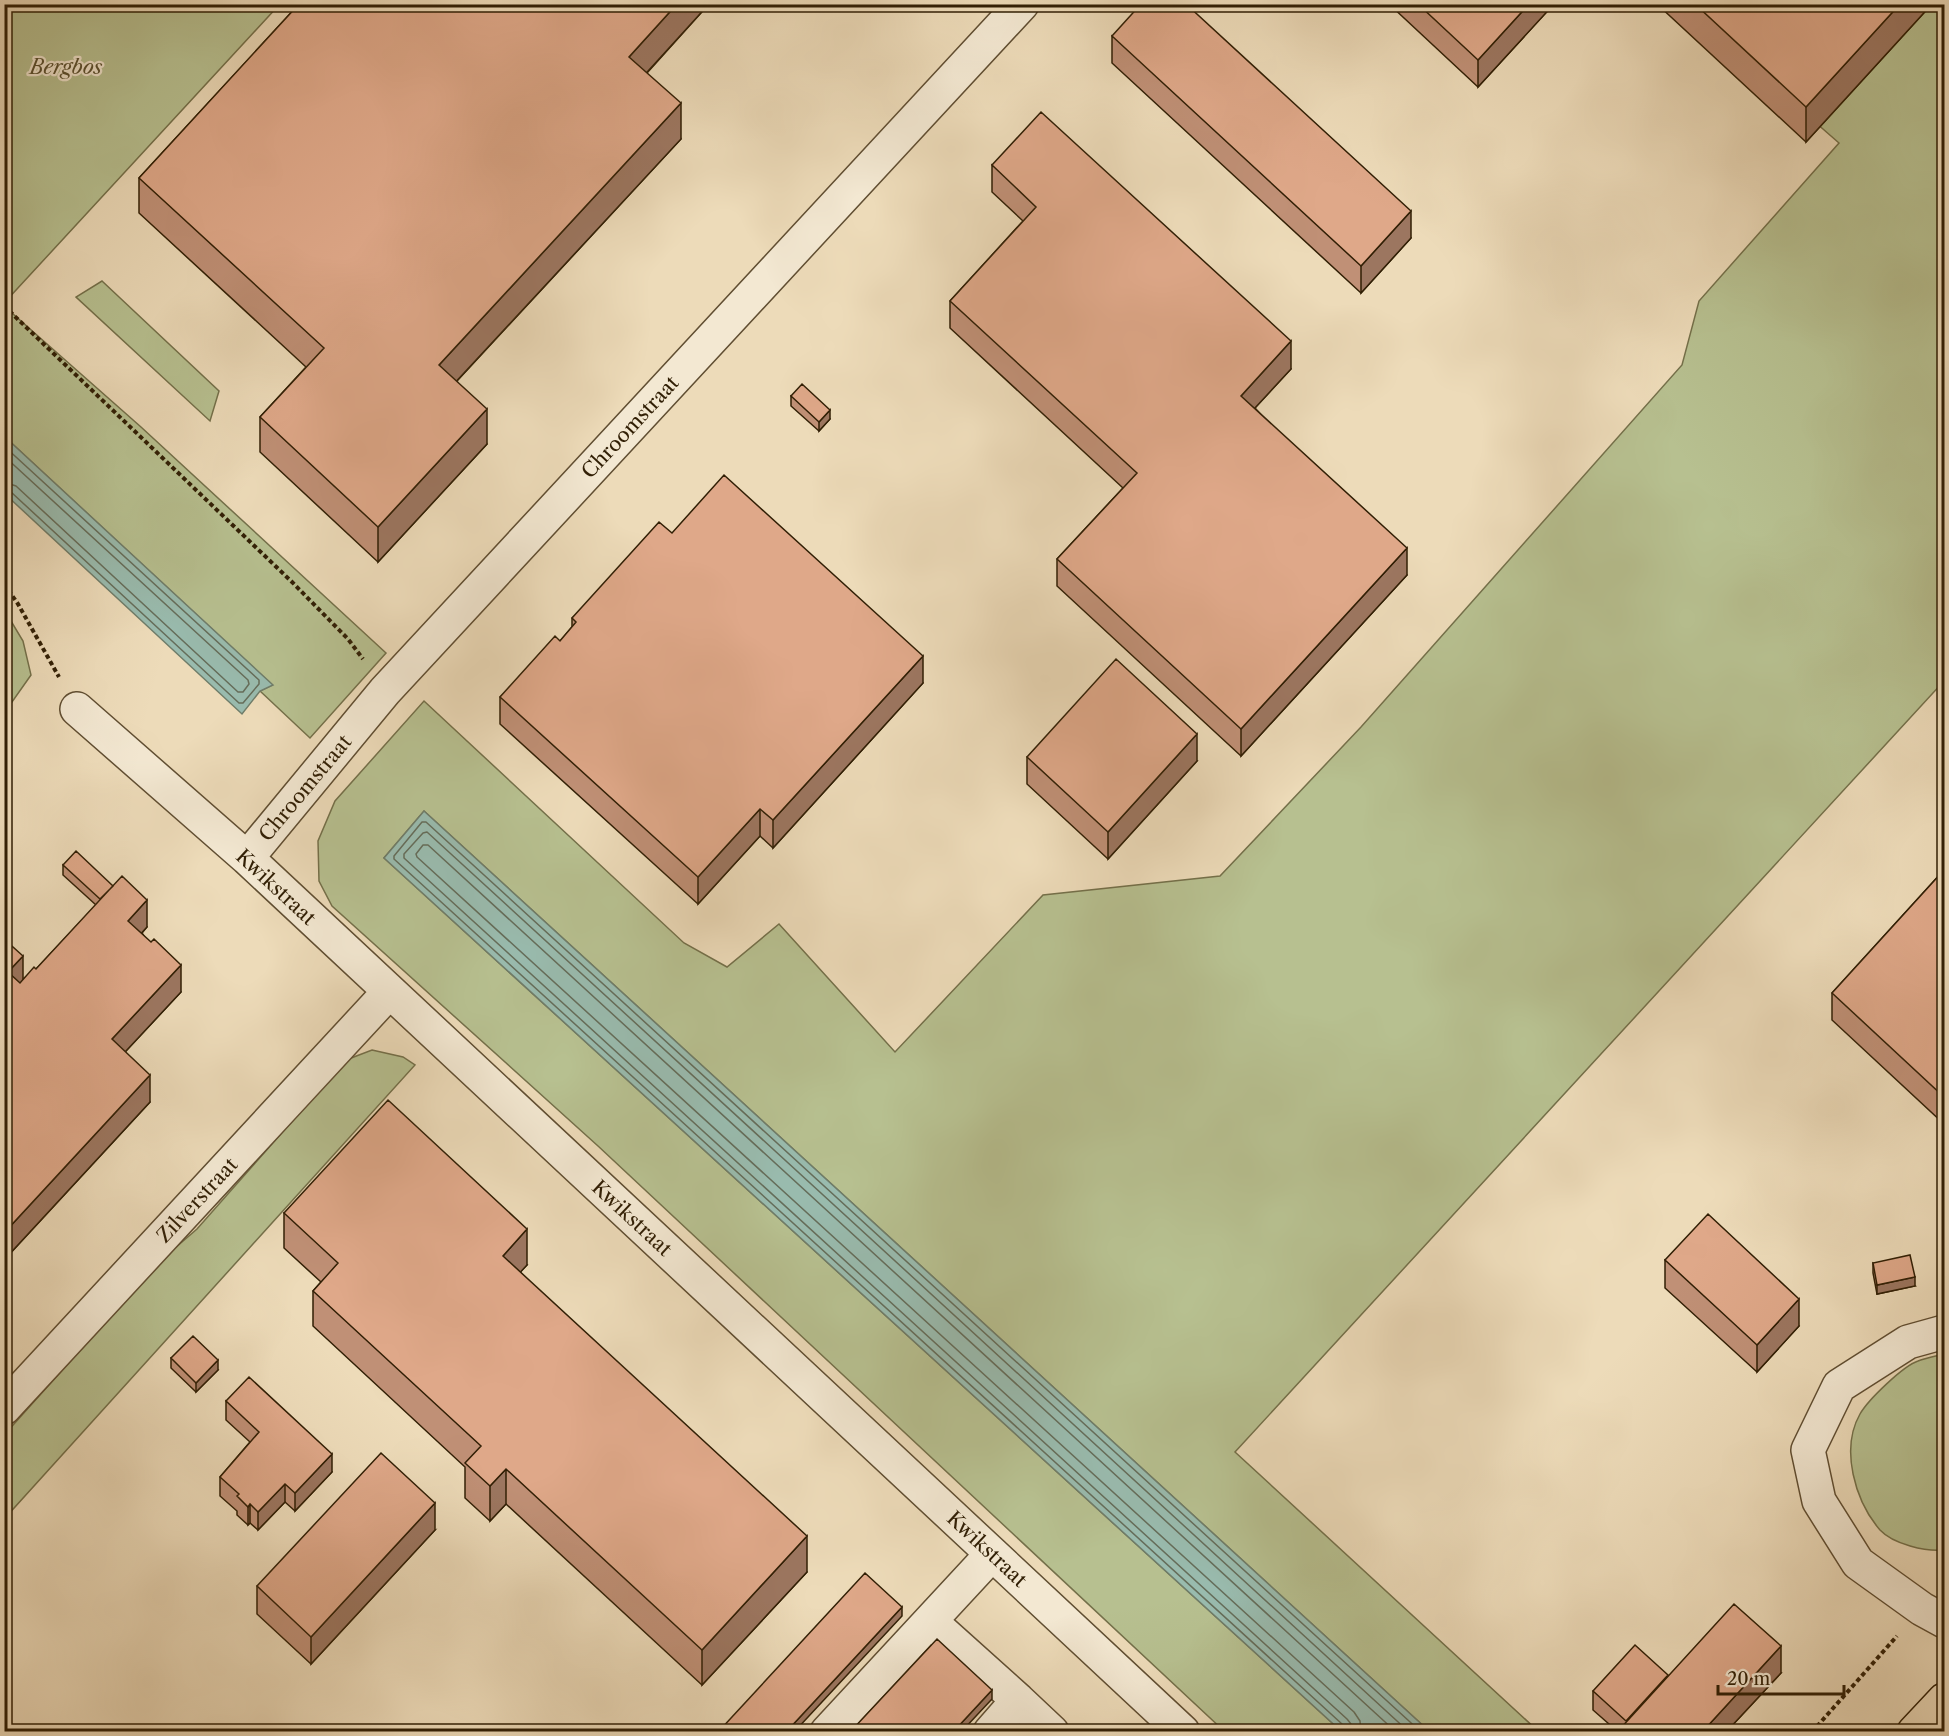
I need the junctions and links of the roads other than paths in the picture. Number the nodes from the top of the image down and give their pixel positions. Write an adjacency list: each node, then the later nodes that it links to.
1 (1022, 4): 3 (street, Chroomstraat)
2 (77, 709): 3 (street, Kwikstraat)
3 (247, 858): 4 (street, Kwikstraat)
4 (389, 992): 6 (street, Zilverstraat); 7 (street, Kwikstraat)
5 (1944, 1332): 8 (street)
6 (4, 1408)
7 (992, 1554): 9 (street); 15 (street, Kwikstraat)
8 (1933, 1615)
9 (930, 1621): 10 (street); 12 (street)
10 (1018, 1700): 13 (street); 14 (street)
11 (1944, 1700): 16 (main road)
12 (827, 1731)
13 (990, 1731)
14 (1052, 1731)
15 (1182, 1731)
16 (1914, 1731)

